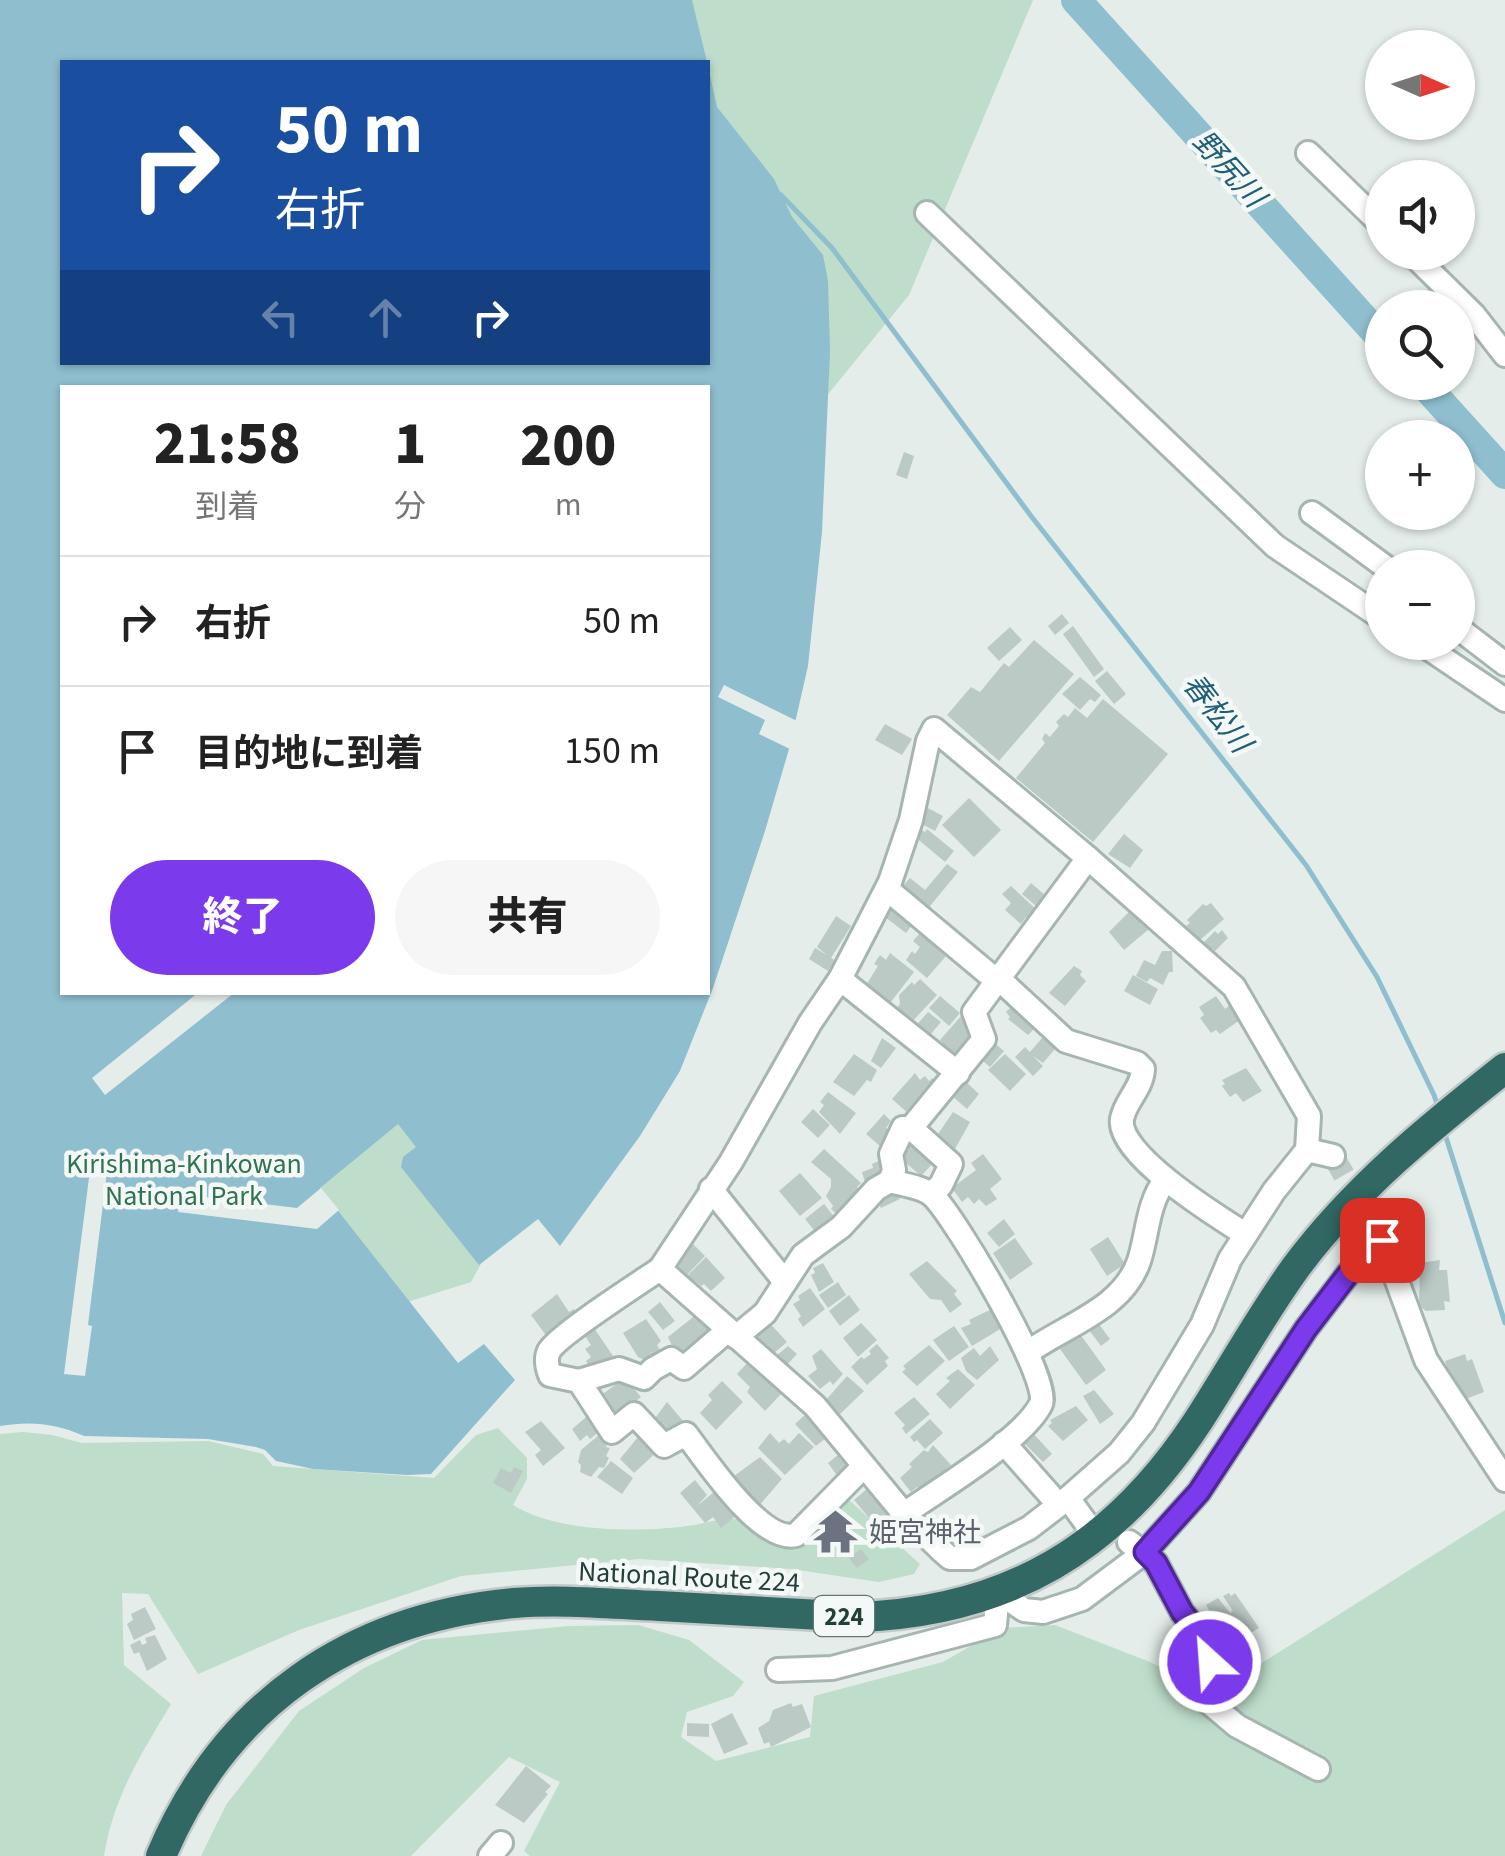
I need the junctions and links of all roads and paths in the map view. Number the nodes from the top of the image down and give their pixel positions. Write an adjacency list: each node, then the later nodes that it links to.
1 (1308, 153): 2 (street)
2 (1365, 209)
3 (927, 213): 8 (street)
4 (1428, 270): 5 (street)
5 (1505, 355)
6 (1312, 512): 7 (street)
7 (1365, 552)
8 (1365, 607)
9 (1475, 641): 11 (street)
10 (1445, 660): 12 (street)
11 (1505, 664)
12 (1505, 700)
13 (1088, 858): 14 (street); 16 (street); 20 (street)
14 (886, 889): 15 (street); 16 (street)
15 (840, 979): 18 (street); 24 (street)
16 (998, 980): 18 (street); 22 (street)
17 (1505, 1068): 37 (highway, National Route 224 / 224)
18 (958, 1073): 19 (street)
19 (911, 1128): 23 (street); 25 (street)
20 (1307, 1150): 21 (street); 26 (street)
21 (1332, 1156)
22 (1164, 1180): 26 (street); 30 (street)
23 (890, 1181): 25 (street); 28 (street)
24 (711, 1189): 27 (street); 28 (street)
25 (932, 1194): 30 (street)
26 (1245, 1234): 35 (street)
27 (660, 1269): 29 (street); 31 (street)
28 (785, 1282): 29 (street)
29 (732, 1334): 31 (street); 33 (street)
30 (1027, 1353): 32 (street)
31 (579, 1381): 33 (street)
32 (1004, 1443): 35 (street); 36 (street)
33 (864, 1466): 36 (street)
34 (1505, 1480): 38 (street)
35 (1059, 1496): 36 (street); 37 (street)
36 (904, 1514)
37 (1096, 1538): 39 (highway, National Route 224 / 224)
38 (1137, 1547): 39 (street); 41 (street)
39 (998, 1592): 40 (street); 42 (highway, National Route 224 / 224)
40 (778, 1670)
41 (1318, 1769)
42 (162, 1856)

